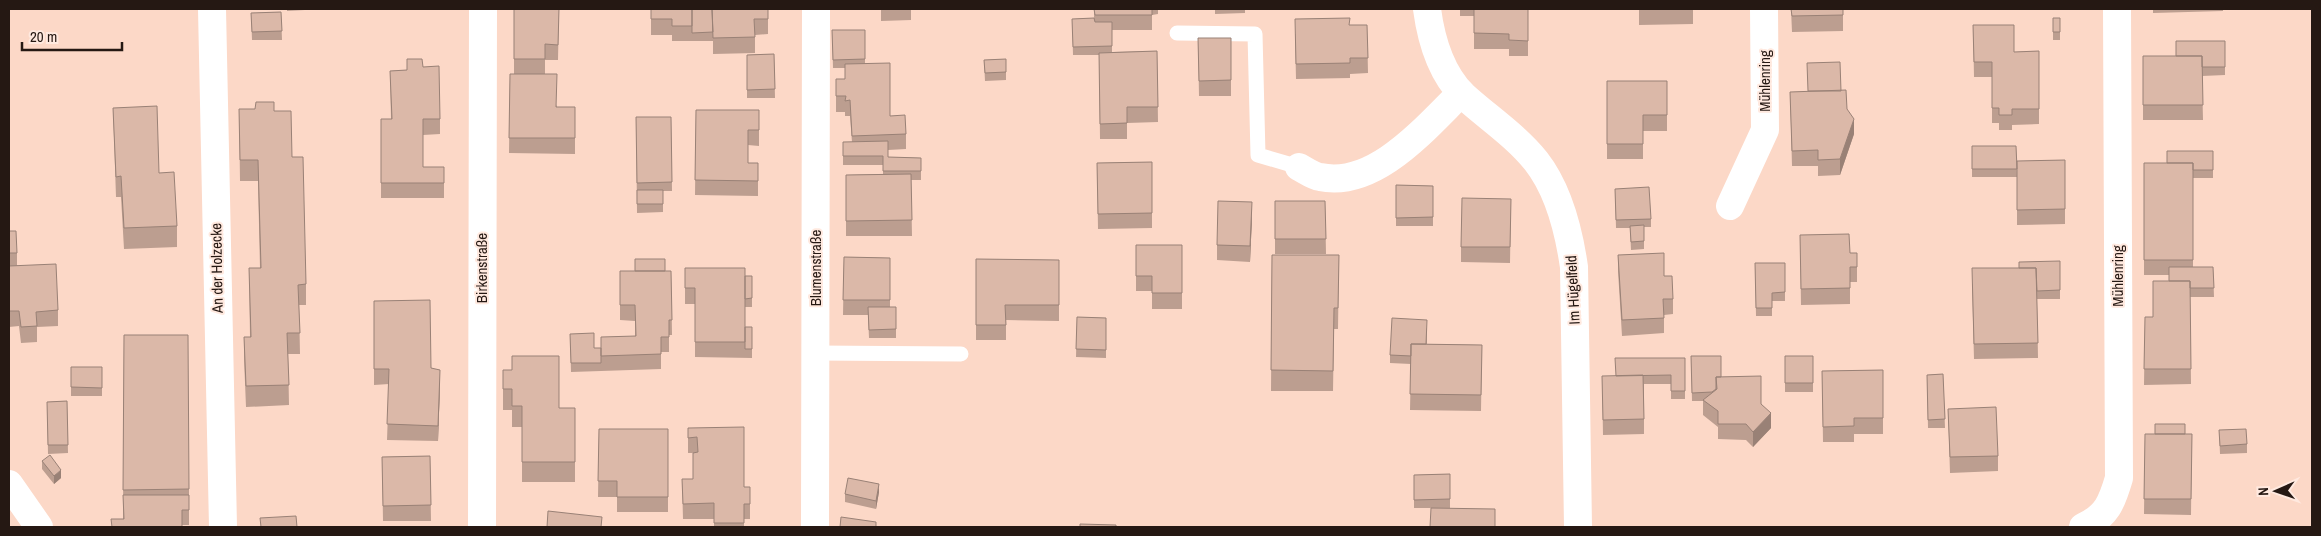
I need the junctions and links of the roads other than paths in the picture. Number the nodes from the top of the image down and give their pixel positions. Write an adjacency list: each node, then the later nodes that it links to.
1 (212, 9): 15 (street, An der Holzecke)
2 (483, 9): 16 (street, Birkenstraße)
3 (816, 9): 11 (street, Blumenstraße)
4 (1427, 9): 8 (street, Im Hügelfeld)
5 (1764, 9): 10 (street, Mühlenring)
6 (2118, 9): 19 (street, Mühlenring)
7 (1177, 34): 9 (lane)
8 (1461, 93): 9 (street); 18 (street, Im Hügelfeld)
9 (1299, 167)
10 (1730, 206)
11 (815, 353): 12 (lane); 17 (street, Blumenstraße)
12 (961, 354)
13 (9, 484): 14 (street)
14 (39, 527)
15 (223, 527)
16 (482, 527)
17 (815, 527)
18 (1578, 527)
19 (2083, 527)

